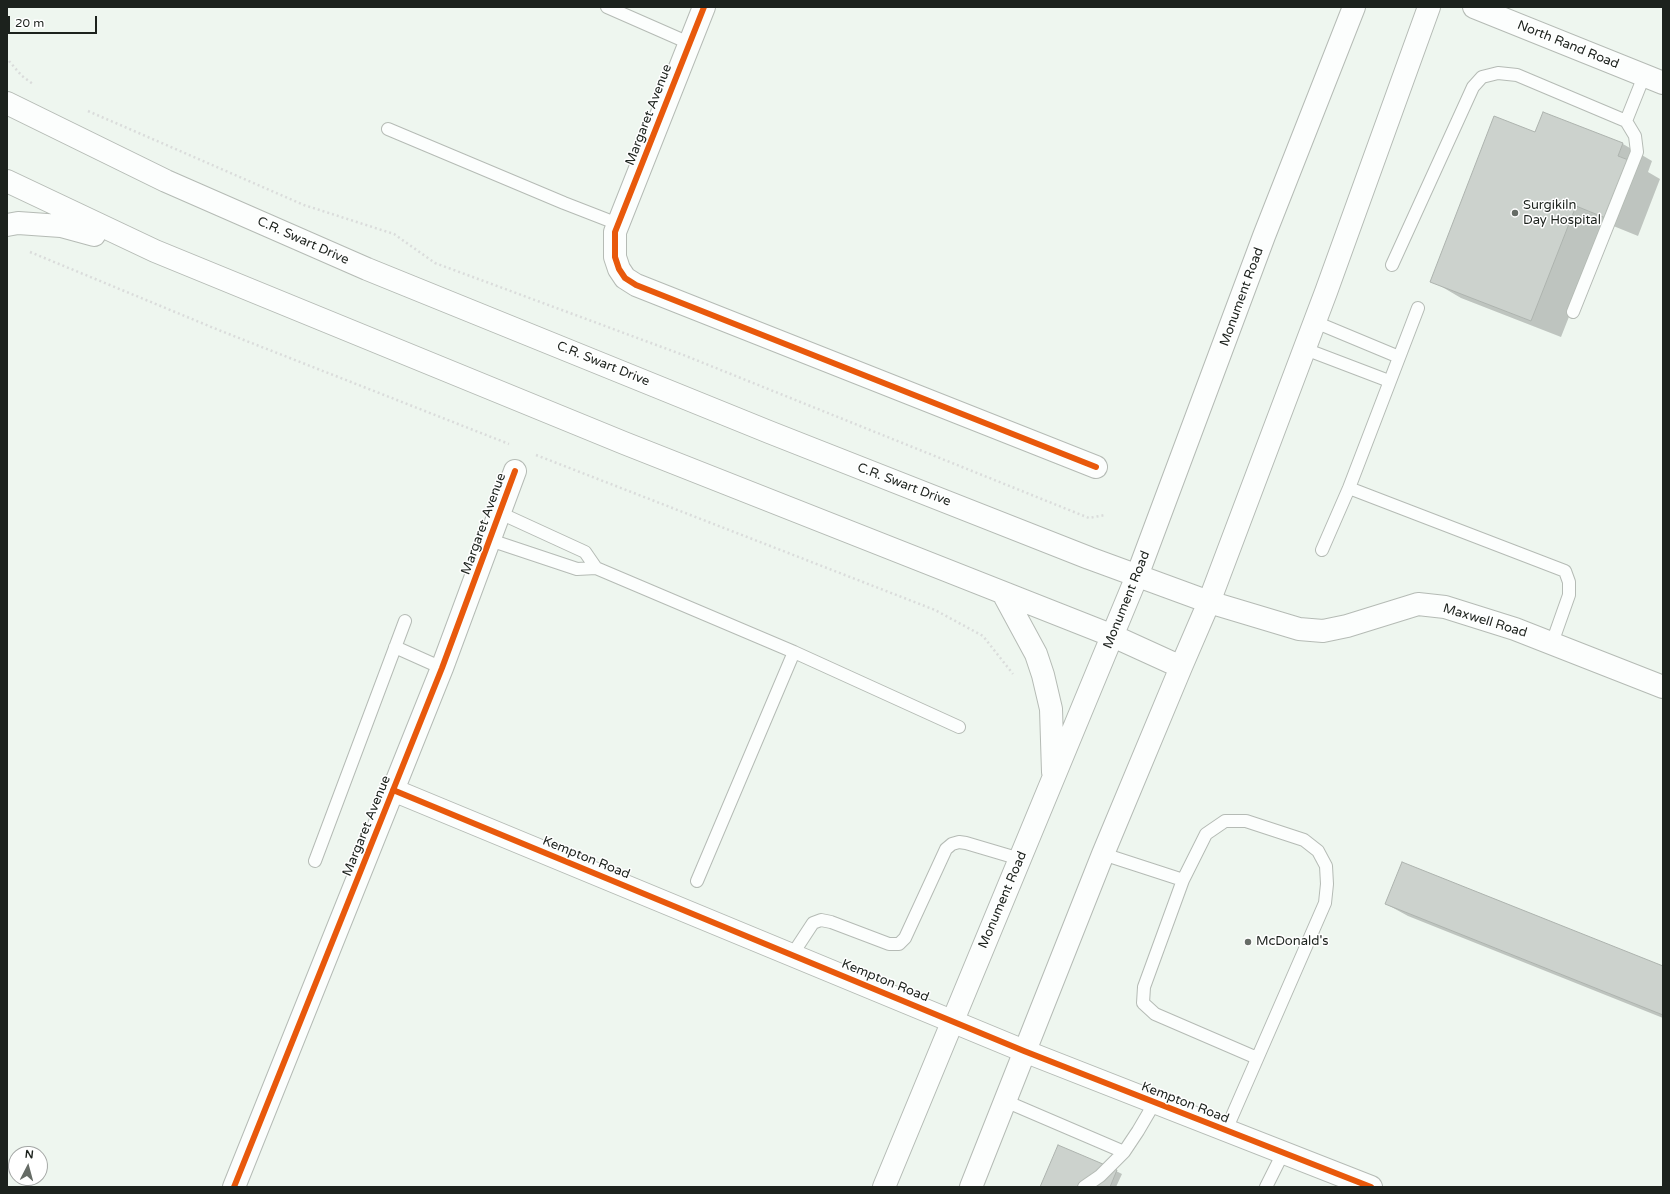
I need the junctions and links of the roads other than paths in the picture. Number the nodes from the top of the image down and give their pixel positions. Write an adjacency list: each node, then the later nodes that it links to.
1 (608, 7): 6 (lane)
2 (704, 7): 6 (main road, Margaret Avenue)
3 (1354, 7): 29 (main road, Monument Road)
4 (1429, 7): 18 (main road)
5 (1474, 7): 7 (main road, North Rand Road)
6 (690, 43): 13 (main road, Margaret Avenue)
7 (1654, 80): 9 (lane)
8 (7, 103): 29 (main road, C.R. Swart Drive)
9 (1626, 121): 15 (lane); 17 (lane)
10 (388, 129): 13 (lane)
11 (7, 181): 14 (main road)
12 (7, 225): 14 (main road)
13 (617, 228): 22 (main road, Margaret Avenue)
14 (155, 252): 30 (main road)
15 (1392, 265)
16 (1418, 308): 20 (lane)
17 (1573, 312)
18 (1315, 322): 19 (main road); 20 (lane)
19 (1305, 348): 21 (lane); 31 (main road)
20 (1399, 357): 21 (lane)
21 (1389, 381): 24 (lane)
22 (1096, 467)
23 (515, 471): 25 (main road, Margaret Avenue)
24 (1349, 488): 27 (lane); 34 (lane)
25 (500, 513): 26 (main road, Margaret Avenue); 28 (lane)
26 (490, 540): 28 (lane); 38 (main road, Margaret Avenue)
27 (1322, 550)
28 (596, 568): 36 (lane)
29 (1137, 576): 31 (main road, C.R. Swart Drive); 33 (main road, Monument Road)
30 (1002, 593): 33 (main road); 41 (main road)
31 (1209, 602): 34 (main road, Maxwell Road); 37 (main road)
32 (405, 621): 35 (lane)
33 (1113, 636): 37 (main road); 41 (main road, Monument Road)
34 (1552, 643): 39 (main road, Maxwell Road)
35 (395, 647): 38 (lane); 45 (lane)
36 (794, 652): 40 (lane); 47 (lane)
37 (1181, 667): 43 (main road)
38 (442, 668): 42 (main road, Margaret Avenue)
39 (1663, 687)
40 (959, 727)
41 (1053, 780): 44 (main road, Monument Road)
42 (393, 790): 48 (main road, Kempton Road); 57 (main road, Margaret Avenue)
43 (1104, 854): 46 (lane); 50 (main road)
44 (1020, 860): 48 (lane); 49 (main road, Monument Road)
45 (315, 861)
46 (1183, 880): 51 (lane); 51 (lane)
47 (697, 881)
48 (792, 955): 49 (main road, Kempton Road)
49 (953, 1021): 50 (main road, Kempton Road); 58 (main road, Monument Road)
50 (1024, 1051): 52 (main road); 53 (main road, Kempton Road)
51 (1257, 1058): 54 (lane)
52 (1005, 1101): 55 (lane); 59 (main road)
53 (1155, 1102): 54 (main road, Kempton Road); 55 (lane)
54 (1226, 1130): 56 (main road, Kempton Road)
55 (1124, 1152): 60 (lane)
56 (1283, 1153): 61 (lane); 62 (main road, Kempton Road)
57 (234, 1187)
58 (884, 1187)
59 (971, 1187)
60 (1084, 1187)
61 (1266, 1187)
62 (1371, 1187)

